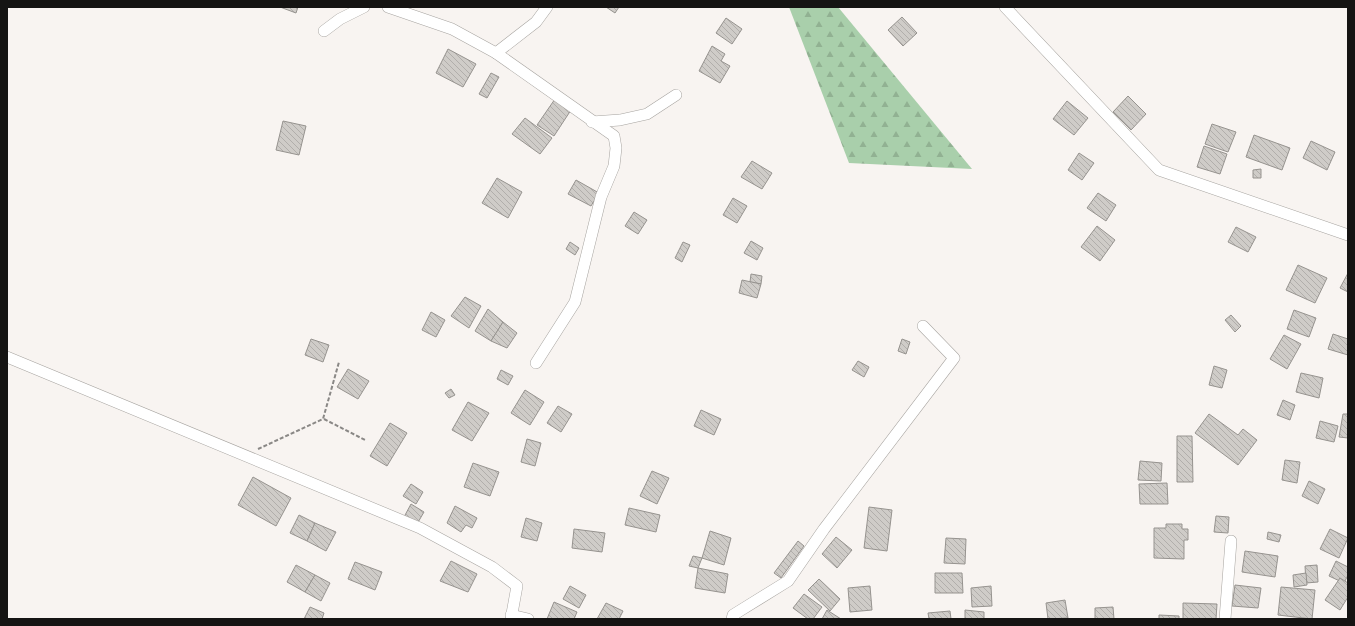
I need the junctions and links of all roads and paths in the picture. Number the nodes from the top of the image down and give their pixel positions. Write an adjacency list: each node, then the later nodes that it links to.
1 (364, 7): 5 (street)
2 (388, 7): 6 (street)
3 (547, 7): 6 (street)
4 (1005, 7): 9 (street)
5 (324, 31)
6 (496, 53): 8 (street)
7 (676, 95): 8 (street)
8 (592, 122): 13 (street)
9 (1348, 235)
10 (923, 326): 20 (street)
11 (7, 357): 16 (street)
12 (339, 362): 14 (path)
13 (536, 362)
14 (323, 419): 15 (path); 16 (path)
15 (366, 440)
16 (244, 454): 18 (street)
17 (1231, 541): 21 (street)
18 (511, 617): 19 (street)
19 (528, 619)
20 (732, 619)
21 (1225, 619)

